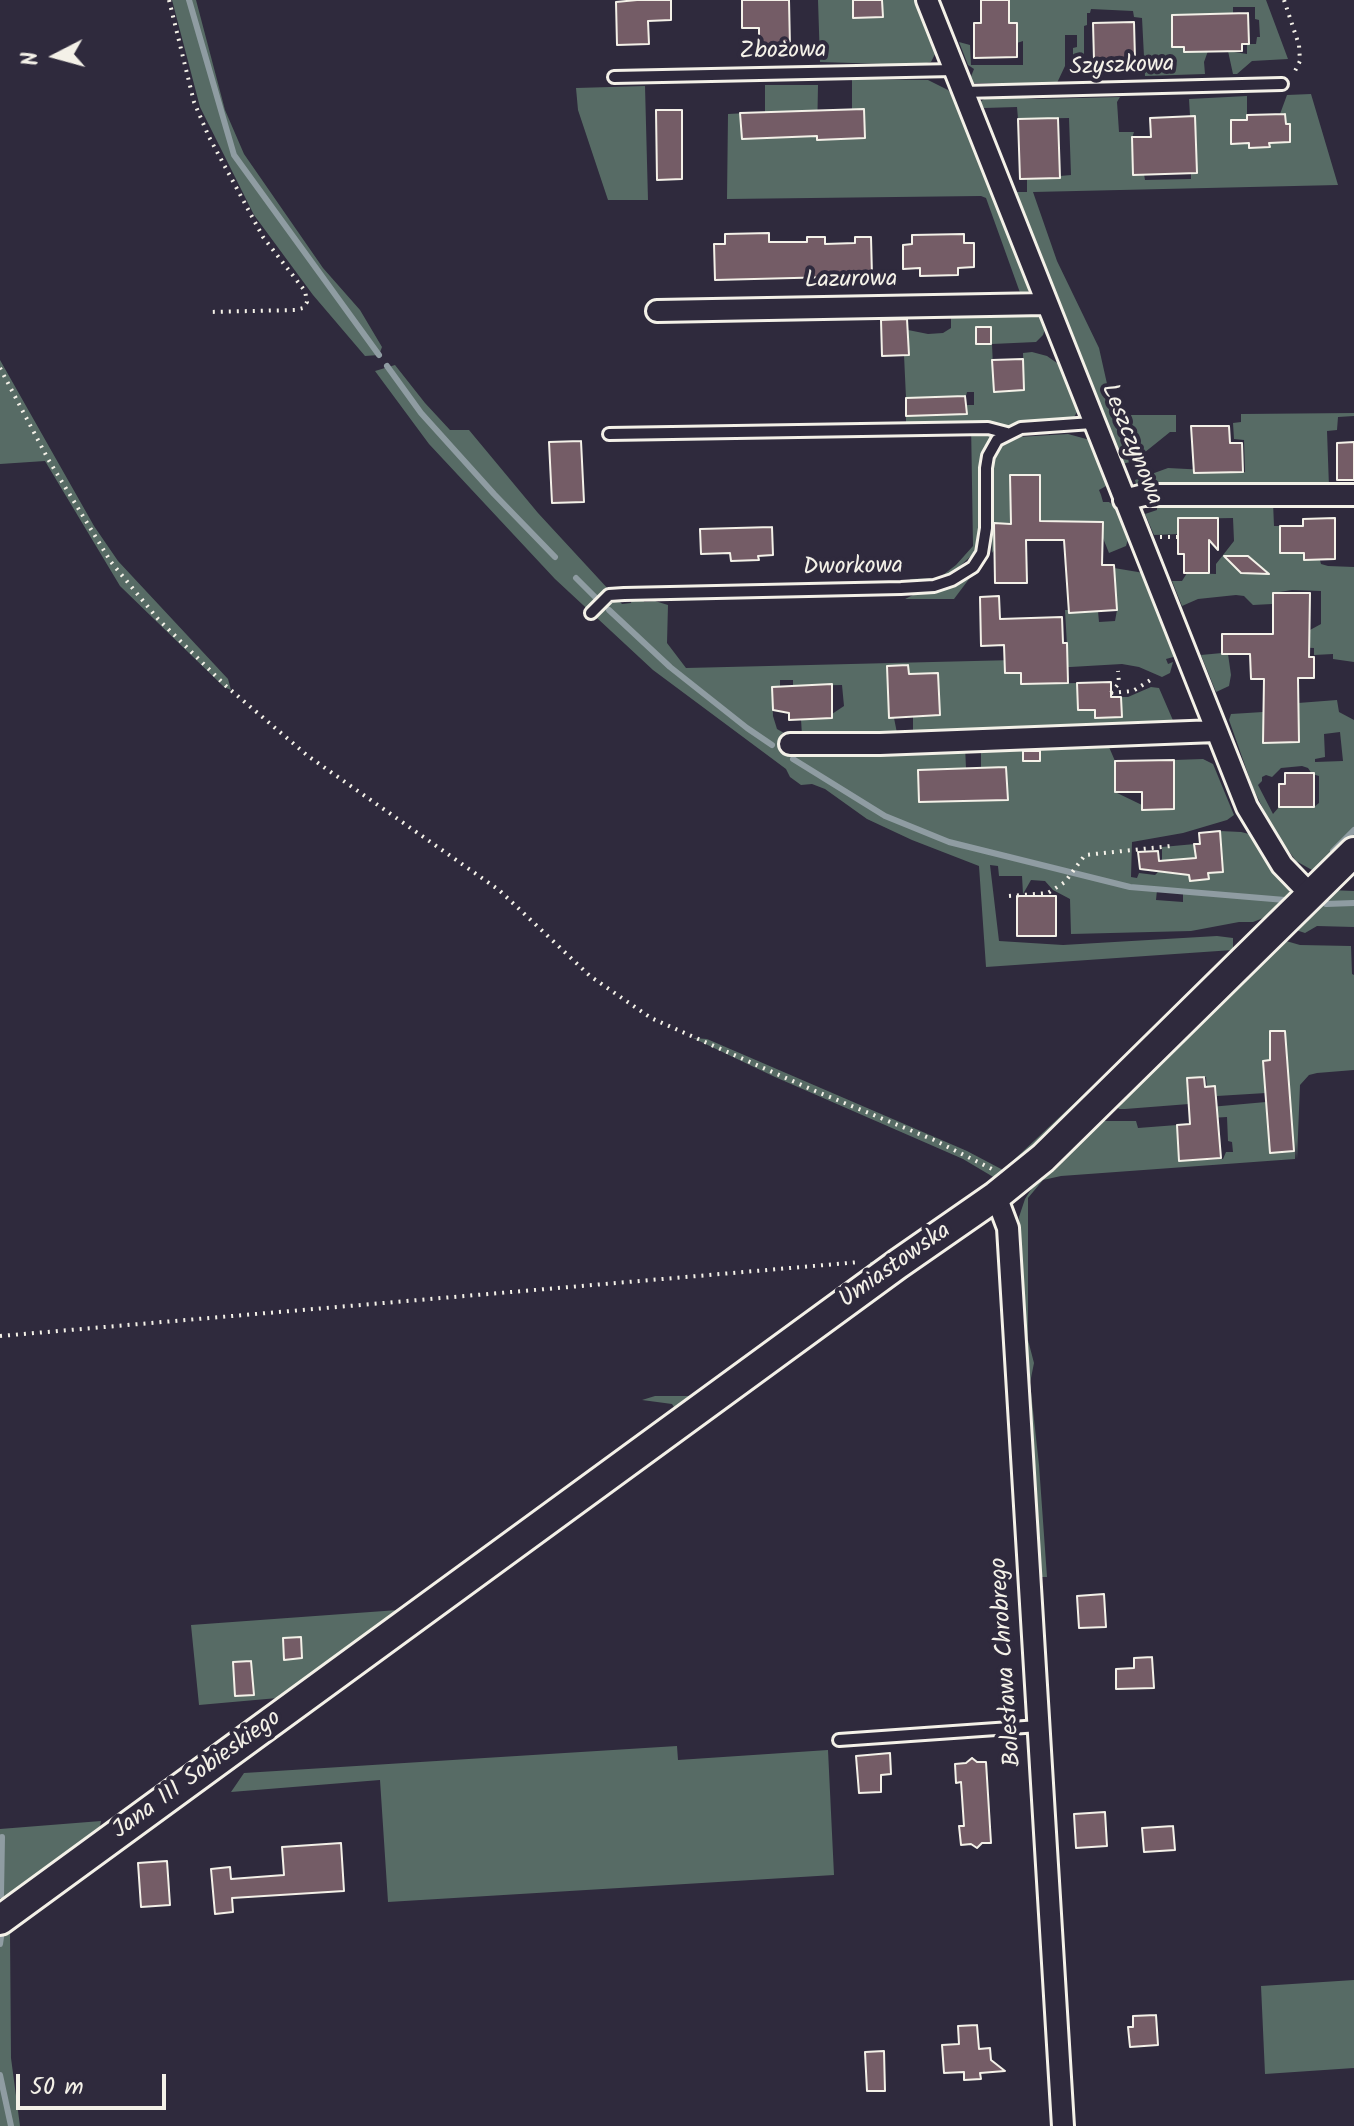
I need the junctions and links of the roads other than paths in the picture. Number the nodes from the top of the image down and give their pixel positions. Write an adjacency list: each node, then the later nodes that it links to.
1 (927, 0): 2 (street, Leszczynowa)
2 (954, 70): 3 (lane, Zbożowa); 5 (street, Leszczynowa)
3 (614, 77)
4 (1282, 84): 5 (lane, Szyszkowa)
5 (963, 92): 6 (street, Leszczynowa)
6 (1045, 304): 7 (street, Lazurowa); 8 (street, Leszczynowa)
7 (657, 311)
8 (1092, 423): 9 (lane); 12 (street, Leszczynowa)
9 (1007, 433): 10 (lane); 13 (lane, Dworkowa)
10 (609, 434)
11 (1354, 495): 12 (street)
12 (1124, 500): 14 (street, Leszczynowa)
13 (591, 613)
14 (1216, 731): 15 (street); 17 (street, Leszczynowa)
15 (790, 744)
16 (1354, 852): 17 (main road, Umiastowska)
17 (1311, 895): 18 (main road, Umiastowska)
18 (1004, 1190): 19 (main road, Umiastowska); 20 (street, Bolesława Chrobrego)
19 (396, 1632): 22 (main road, Jana III Sobieskiego)
20 (1039, 1726): 21 (lane); 23 (street, Bolesława Chrobrego)
21 (839, 1740)
22 (0, 1920)
23 (1063, 2126)

